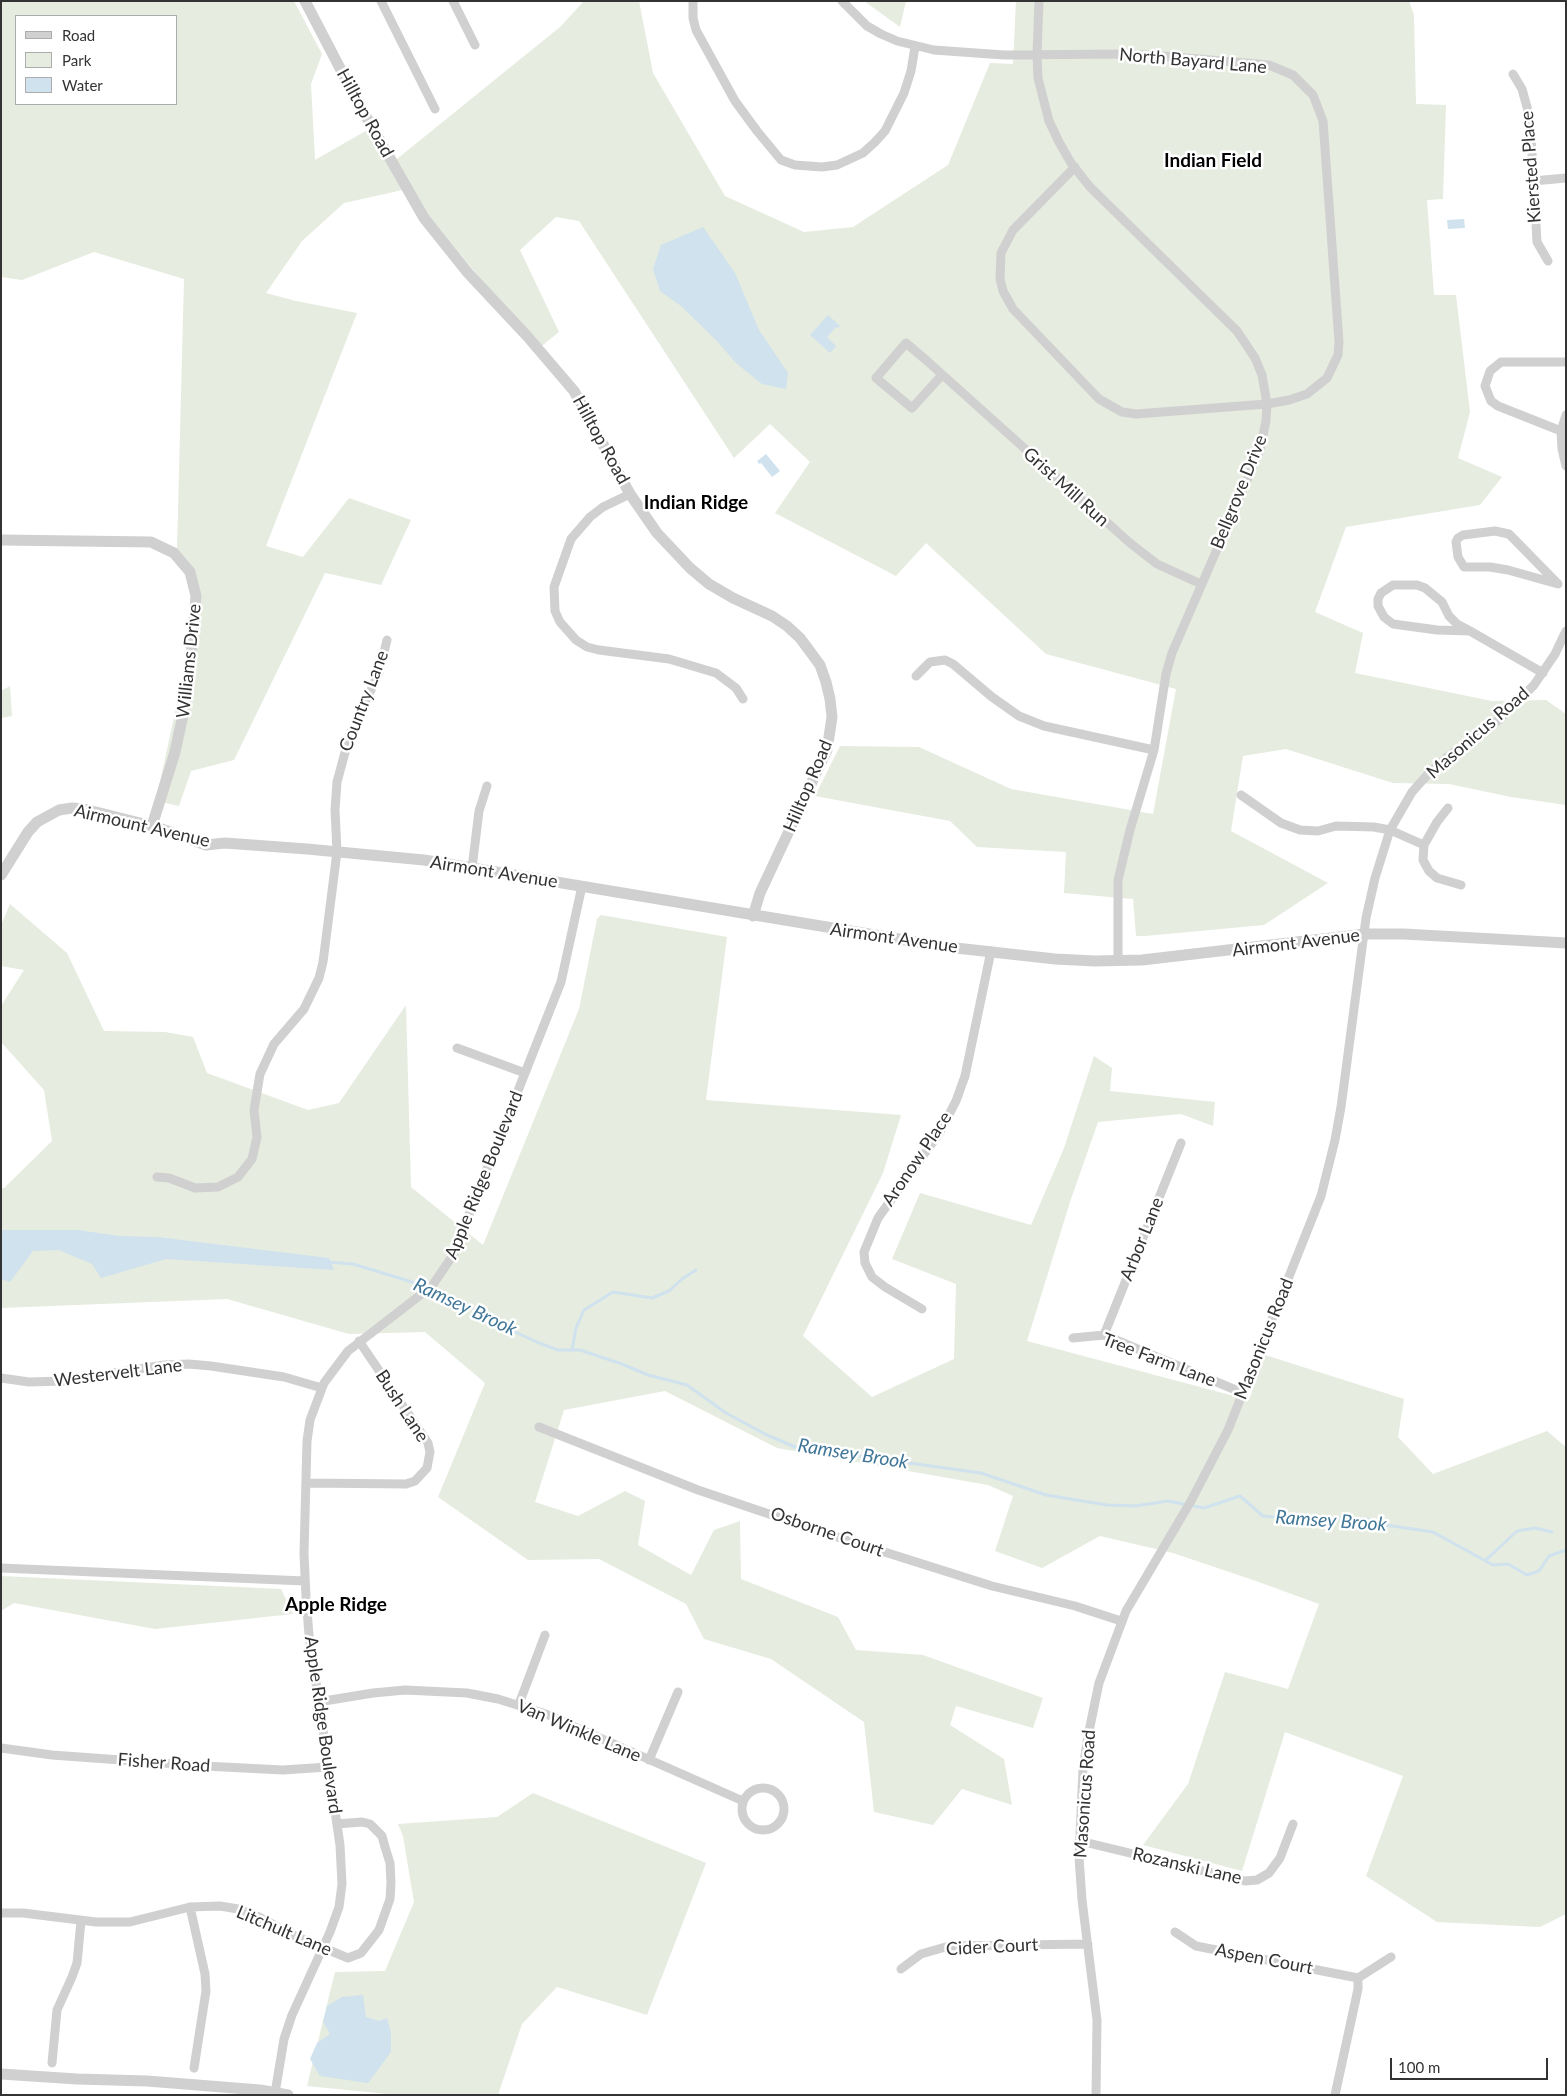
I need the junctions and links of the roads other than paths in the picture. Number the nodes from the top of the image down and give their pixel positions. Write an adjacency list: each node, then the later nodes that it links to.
1 (305, 1): 22 (street, Hilltop Road)
2 (381, 1): 11 (street)
3 (452, 1): 7 (street)
4 (693, 1): 8 (street)
5 (842, 1): 8 (street, North Bayard Lane)
6 (1039, 1): 9 (street, Bellgrove Drive)
7 (475, 45)
8 (915, 47): 9 (street, North Bayard Lane)
9 (1037, 54): 12 (street, Bellgrove Drive); 18 (street, North Bayard Lane)
10 (1513, 74): 14 (street, Kiersted Place)
11 (435, 109)
12 (1075, 167): 18 (street, Bellgrove Drive); 18 (street, North Bayard Lane)
13 (1566, 178): 14 (street)
14 (1533, 181): 15 (street, Kiersted Place)
15 (1548, 261)
16 (1566, 362): 20 (street)
17 (942, 375): 17 (street, Grist Mill Run); 24 (street, Grist Mill Run)
18 (1266, 404): 24 (street, Bellgrove Drive)
19 (1566, 415): 20 (street)
20 (1561, 431): 21 (street)
21 (1566, 466)
22 (630, 494): 31 (street); 45 (street, Hilltop Road)
23 (1, 540): 36 (street, Williams Drive)
24 (1201, 584): 32 (street, Bellgrove Drive)
25 (1562, 586): 25 (street)
26 (1470, 631): 26 (street); 29 (street)
27 (1566, 631): 29 (street, Masonicus Road)
28 (387, 640): 40 (street, Country Lane)
29 (1543, 673): 37 (street, Masonicus Road)
30 (916, 676): 32 (street)
31 (743, 699)
32 (1154, 750): 49 (street, Bellgrove Drive)
33 (487, 786): 41 (street)
34 (1241, 795): 37 (street)
35 (1448, 808): 39 (street)
36 (152, 826): 38 (street, Airmount Avenue); 42 (street, Airmount Avenue)
37 (1390, 830): 39 (street); 46 (street, Masonicus Road)
38 (226, 843): 40 (street, Airmont Avenue)
39 (1424, 845): 43 (street)
40 (337, 852): 41 (street, Airmont Avenue); 53 (street, Country Lane)
41 (472, 868): 44 (street, Airmont Avenue)
42 (1, 875)
43 (1461, 885)
44 (582, 886): 45 (street, Airmont Avenue); 51 (street, Apple Ridge Boulevard)
45 (753, 916): 48 (street, Airmont Avenue)
46 (1365, 934): 47 (street, Airmont Avenue); 49 (street, Airmont Avenue); 60 (street, Masonicus Road)
47 (1566, 943)
48 (991, 951): 49 (street, Airmont Avenue); 54 (street, Aronow Place)
49 (1118, 960)
50 (457, 1048): 51 (street)
51 (525, 1073): 57 (street, Apple Ridge Boulevard)
52 (1181, 1143): 55 (street, Arbor Lane)
53 (156, 1177)
54 (922, 1309)
55 (1104, 1335): 56 (street, Tree Farm Lane); 60 (street, Tree Farm Lane)
56 (1074, 1338)
57 (359, 1341): 59 (street, Apple Ridge Boulevard); 62 (street, Bush Lane)
58 (1, 1378): 59 (street, Westervelt Lane)
59 (322, 1388): 62 (street, Apple Ridge Boulevard)
60 (1243, 1393): 65 (street, Masonicus Road)
61 (539, 1427): 65 (street, Osborne Court)
62 (306, 1483): 64 (street, Apple Ridge Boulevard)
63 (1, 1568): 64 (street)
64 (305, 1581): 68 (street, Apple Ridge Boulevard)
65 (1121, 1621): 76 (street, Masonicus Road)
66 (545, 1635): 69 (street)
67 (678, 1692): 71 (street)
68 (318, 1702): 69 (street, Van Winkle Lane); 72 (street, Apple Ridge Boulevard)
69 (519, 1704): 71 (street, Van Winkle Lane)
70 (1, 1748): 72 (street, Fisher Road)
71 (649, 1760): 73 (street, Van Winkle Lane)
72 (328, 1767): 74 (street, Apple Ridge Boulevard)
73 (743, 1801): 73 (street)
74 (337, 1824): 82 (street, Apple Ridge Boulevard); 82 (street, Litchult Lane)
75 (1293, 1824): 76 (street, Rozanski Lane)
76 (1080, 1841): 81 (street, Masonicus Road)
77 (190, 1907): 79 (street, Litchult Lane); 82 (street, Litchult Lane); 87 (street)
78 (1, 1913): 79 (street, Litchult Lane)
79 (81, 1921): 86 (street)
80 (1175, 1932): 85 (street, Aspen Court)
81 (1088, 1944): 84 (street, Cider Court); 91 (street, Masonicus Road)
82 (323, 1948): 89 (street, Apple Ridge Boulevard)
83 (1391, 1957): 85 (street)
84 (901, 1969)
85 (1358, 1978): 92 (street)
86 (52, 2063)
87 (194, 2068)
88 (1, 2074): 89 (street)
89 (275, 2093): 90 (street)
90 (288, 2095)
91 (1096, 2095)
92 (1335, 2095)

